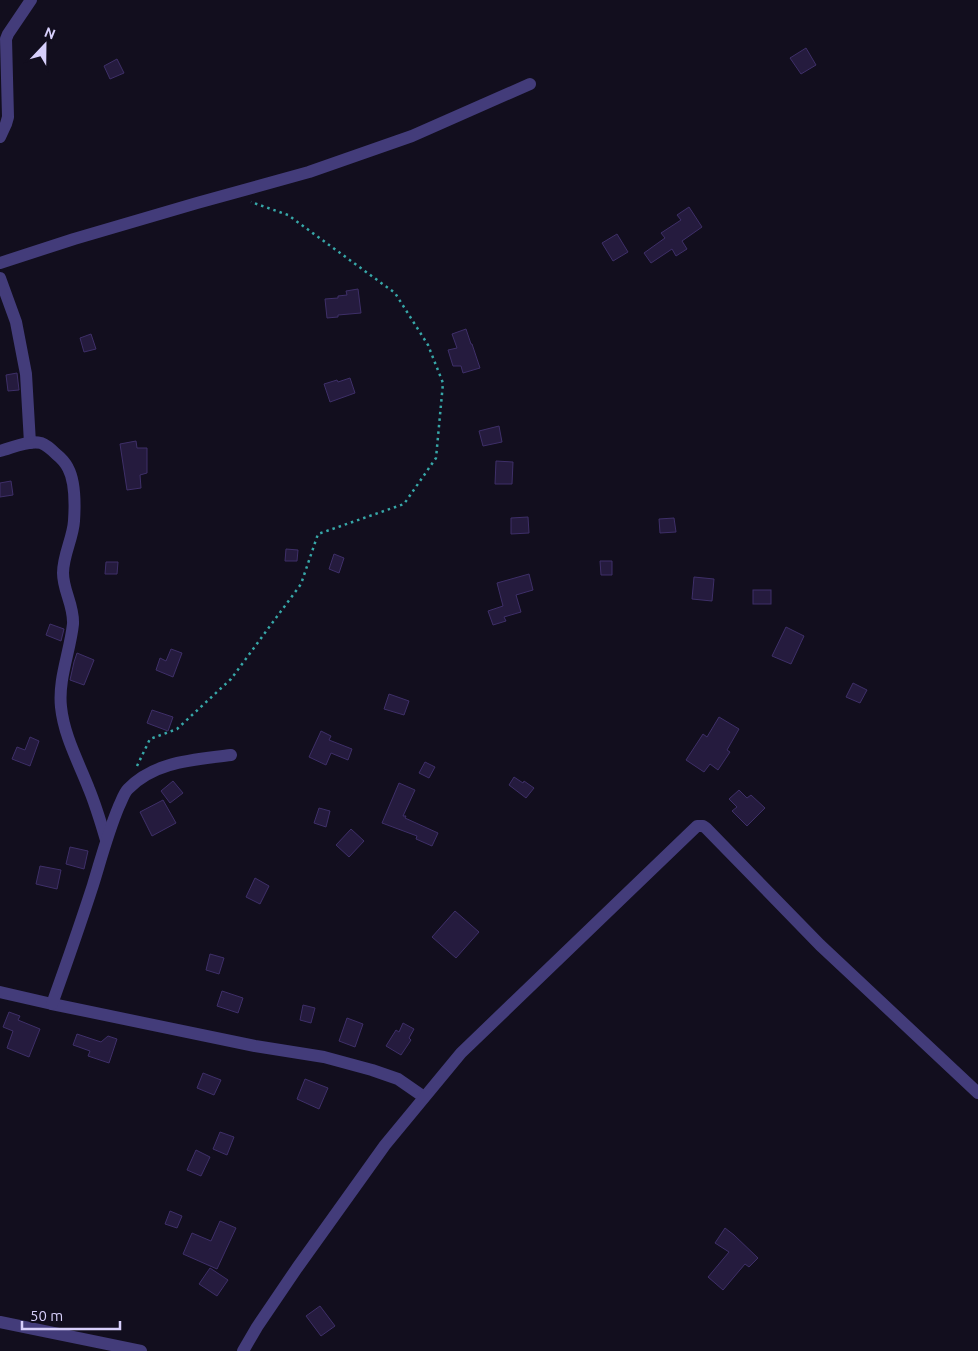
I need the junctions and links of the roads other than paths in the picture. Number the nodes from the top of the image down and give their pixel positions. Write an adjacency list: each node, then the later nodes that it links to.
1 (31, 0): 3 (street)
2 (530, 84): 4 (street)
3 (0, 137)
4 (0, 263)
5 (0, 278): 6 (street)
6 (30, 442): 7 (street); 9 (street)
7 (0, 451)
8 (231, 755): 9 (street)
9 (106, 840): 11 (street)
10 (0, 992): 11 (street)
11 (52, 1004): 13 (street)
12 (978, 1093): 13 (street)
13 (424, 1097): 16 (street)
14 (0, 1322): 15 (street)
15 (141, 1351)
16 (243, 1351)

